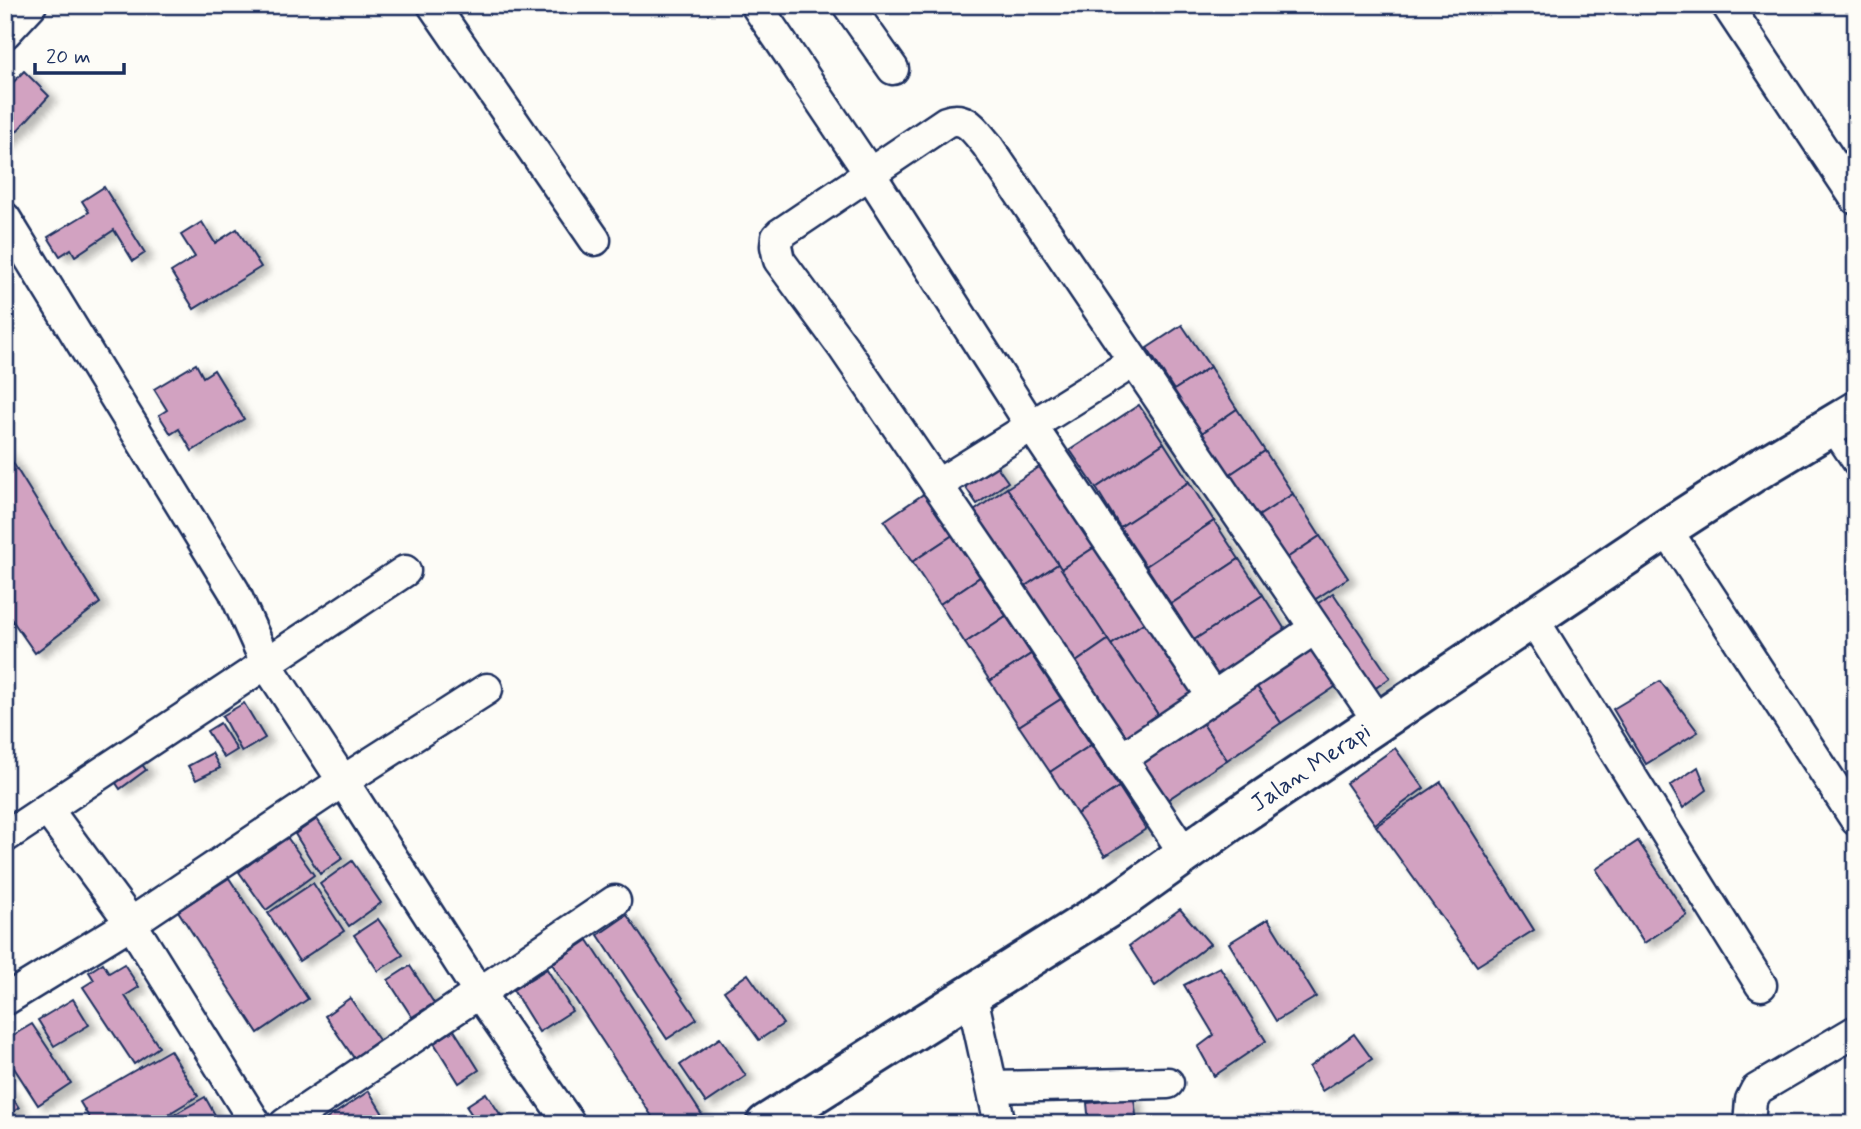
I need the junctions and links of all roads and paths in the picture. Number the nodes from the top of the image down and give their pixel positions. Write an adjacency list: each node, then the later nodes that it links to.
1 (30, 5): 6 (street)
2 (433, 5): 11 (street)
3 (756, 5): 8 (street)
4 (848, 5): 7 (street)
5 (1739, 10): 9 (street)
6 (5, 33)
7 (894, 69)
8 (870, 174): 12 (street); 14 (street); 16 (street)
9 (1856, 199)
10 (5, 218): 21 (street)
11 (595, 240)
12 (1133, 362): 14 (street); 20 (street)
13 (1841, 420): 15 (lane); 17 (street, Jalan Merapi)
14 (1031, 425): 16 (street); 23 (street)
15 (1856, 471)
16 (937, 485): 25 (street)
17 (1666, 529): 19 (street, Jalan Merapi); 28 (street)
18 (405, 571): 21 (street)
19 (1533, 619): 24 (street, Jalan Merapi); 33 (street)
20 (1314, 629): 23 (street); 24 (street)
21 (267, 664): 26 (street); 27 (street)
22 (487, 689): 26 (street)
23 (1213, 697): 25 (street)
24 (1379, 722): 30 (street, Jalan Merapi)
25 (1121, 758): 30 (street)
26 (343, 781): 32 (street); 34 (street)
27 (47, 809): 29 (street); 32 (street)
28 (1856, 820)
29 (5, 836)
30 (1185, 854): 35 (street, Jalan Merapi)
31 (615, 901): 34 (street)
32 (131, 923): 36 (street); 40 (street)
33 (1761, 985)
34 (479, 993): 41 (street); 42 (street)
35 (972, 996): 39 (street); 43 (street, Jalan Merapi)
36 (5, 1000)
37 (1856, 1031): 45 (street)
38 (1168, 1083): 39 (street)
39 (993, 1087): 44 (street)
40 (256, 1124)
41 (285, 1124)
42 (570, 1124)
43 (766, 1124)
44 (1000, 1124)
45 (1749, 1124)

